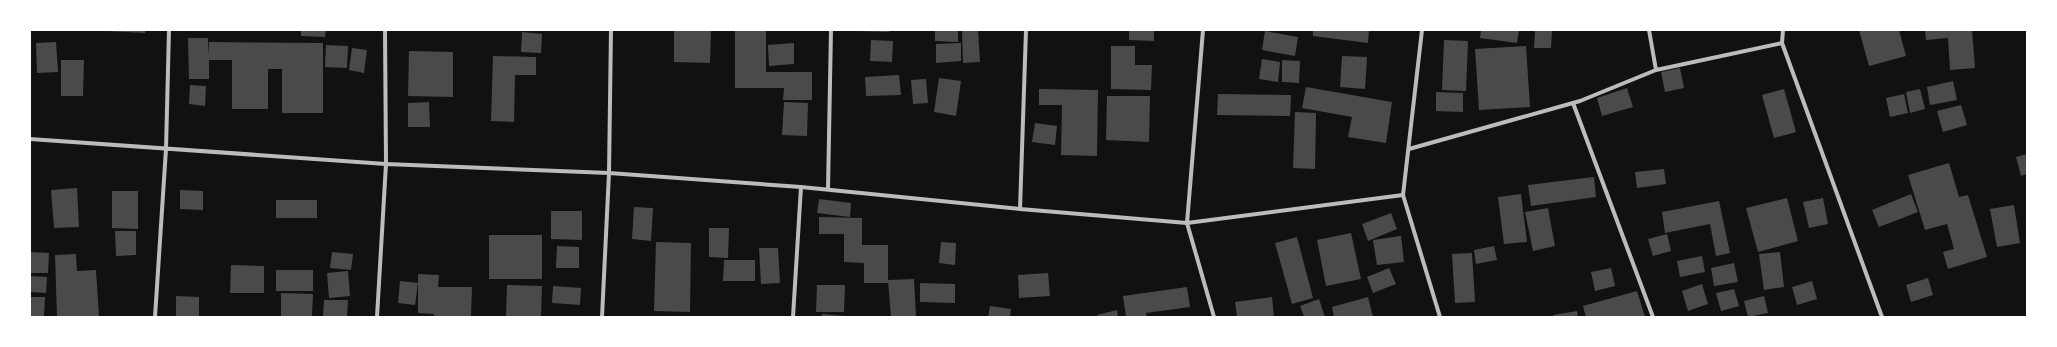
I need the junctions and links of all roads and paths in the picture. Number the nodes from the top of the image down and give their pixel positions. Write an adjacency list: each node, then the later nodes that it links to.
1 (169, 30): 15 (street)
2 (385, 30): 16 (street)
3 (611, 30): 17 (street)
4 (831, 30): 19 (street)
5 (1026, 30): 21 (street)
6 (1203, 30): 22 (street)
7 (1422, 30): 14 (street)
8 (1649, 30): 11 (street)
9 (1783, 30): 10 (street)
10 (1782, 44): 11 (street); 30 (street)
11 (1656, 70): 12 (street)
12 (1573, 103): 14 (street); 29 (street)
13 (30, 139): 15 (street)
14 (1409, 148): 20 (street)
15 (166, 149): 16 (street); 23 (street)
16 (386, 164): 17 (street); 24 (street)
17 (609, 173): 18 (street); 25 (street)
18 (800, 187): 19 (street); 26 (street)
19 (828, 189): 21 (street)
20 (1403, 195): 22 (street); 28 (street)
21 (1020, 209): 22 (street)
22 (1187, 223): 27 (street)
23 (155, 317)
24 (376, 317)
25 (602, 317)
26 (793, 317)
27 (1214, 317)
28 (1440, 317)
29 (1653, 317)
30 (1882, 317)

